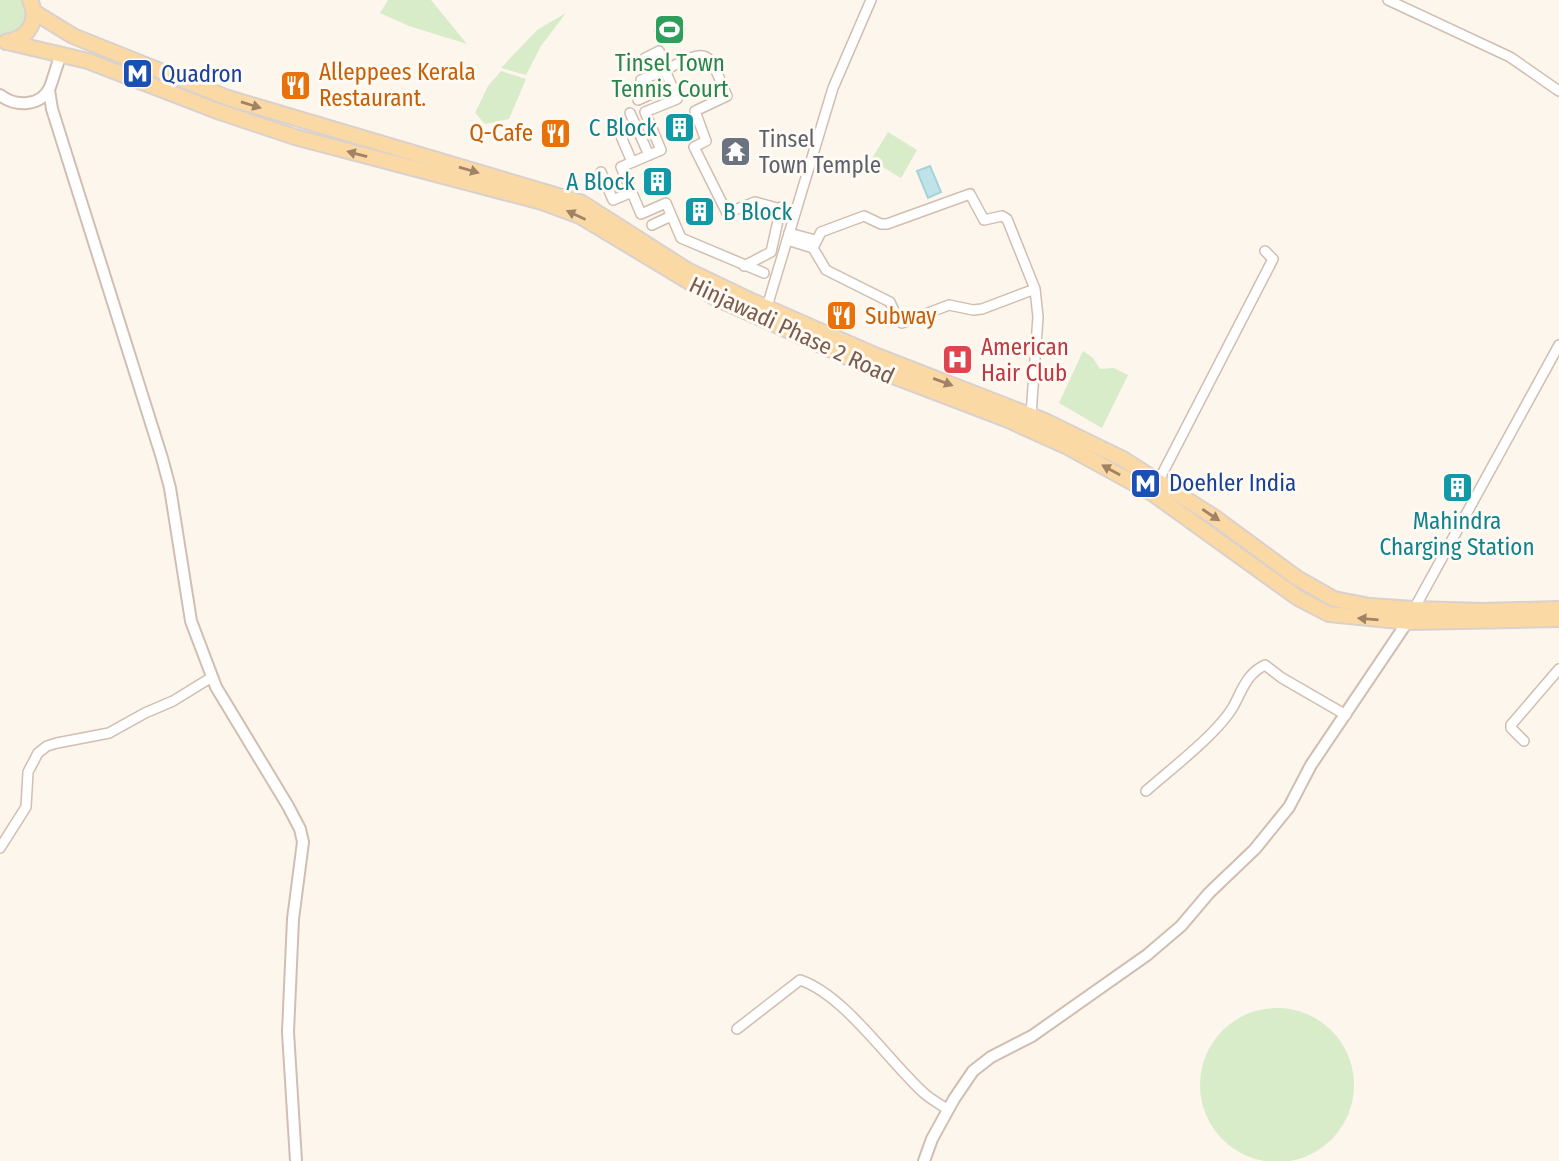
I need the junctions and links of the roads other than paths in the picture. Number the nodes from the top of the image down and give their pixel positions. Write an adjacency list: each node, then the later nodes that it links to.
1 (871, 0): 21 (street)
2 (1388, 0): 11 (street)
3 (32, 6): 4 (main road); 30 (main road, Hinjawadi Phase 2 Road, one-way to 30)
4 (4, 41): 5 (main road, Hinjawadi Phase 2 Road)
5 (61, 54): 10 (street); 30 (main road, Hinjawadi Phase 2 Road, one-way to 5)
6 (645, 58): 7 (street)
7 (666, 70): 8 (street); 9 (street); 20 (street)
8 (641, 80)
9 (671, 85): 13 (street); 16 (street)
10 (49, 90): 12 (street); 38 (street)
11 (1559, 92)
12 (0, 95)
13 (638, 100)
14 (631, 113): 16 (street)
15 (617, 127): 17 (street)
16 (649, 155): 17 (street)
17 (632, 162): 19 (street)
18 (601, 173): 19 (street)
19 (632, 192): 22 (street)
20 (781, 207): 21 (street); 27 (street)
21 (795, 213): 24 (street)
22 (671, 216): 23 (street); 28 (street)
23 (652, 225)
24 (788, 237): 25 (street); 30 (street)
25 (814, 244): 29 (street); 29 (street)
26 (1265, 251): 33 (street)
27 (771, 252): 28 (street); 28 (street)
28 (744, 265)
29 (1035, 289): 32 (street)
30 (765, 314): 32 (main road, Hinjawadi Phase 2 Road, one-way to 32); 33 (main road, Hinjawadi Phase 2 Road, one-way to 30)
31 (1559, 345): 35 (street)
32 (1031, 415): 33 (main road, Hinjawadi Phase 2 Road)
33 (1155, 487): 35 (main road, Hinjawadi Phase 2 Road)
34 (1559, 609): 35 (main road, Hinjawadi Phase 2 Road)
35 (1411, 615): 36 (main road, Hinjawadi Phase 2 Road); 39 (street)
36 (1559, 619)
37 (1559, 669): 40 (street)
38 (212, 677): 42 (street); 45 (street)
39 (1346, 715): 41 (street); 44 (street)
40 (1524, 741)
41 (1146, 791)
42 (0, 848)
43 (737, 1029): 44 (street)
44 (948, 1110): 46 (street)
45 (296, 1161)
46 (924, 1161)

